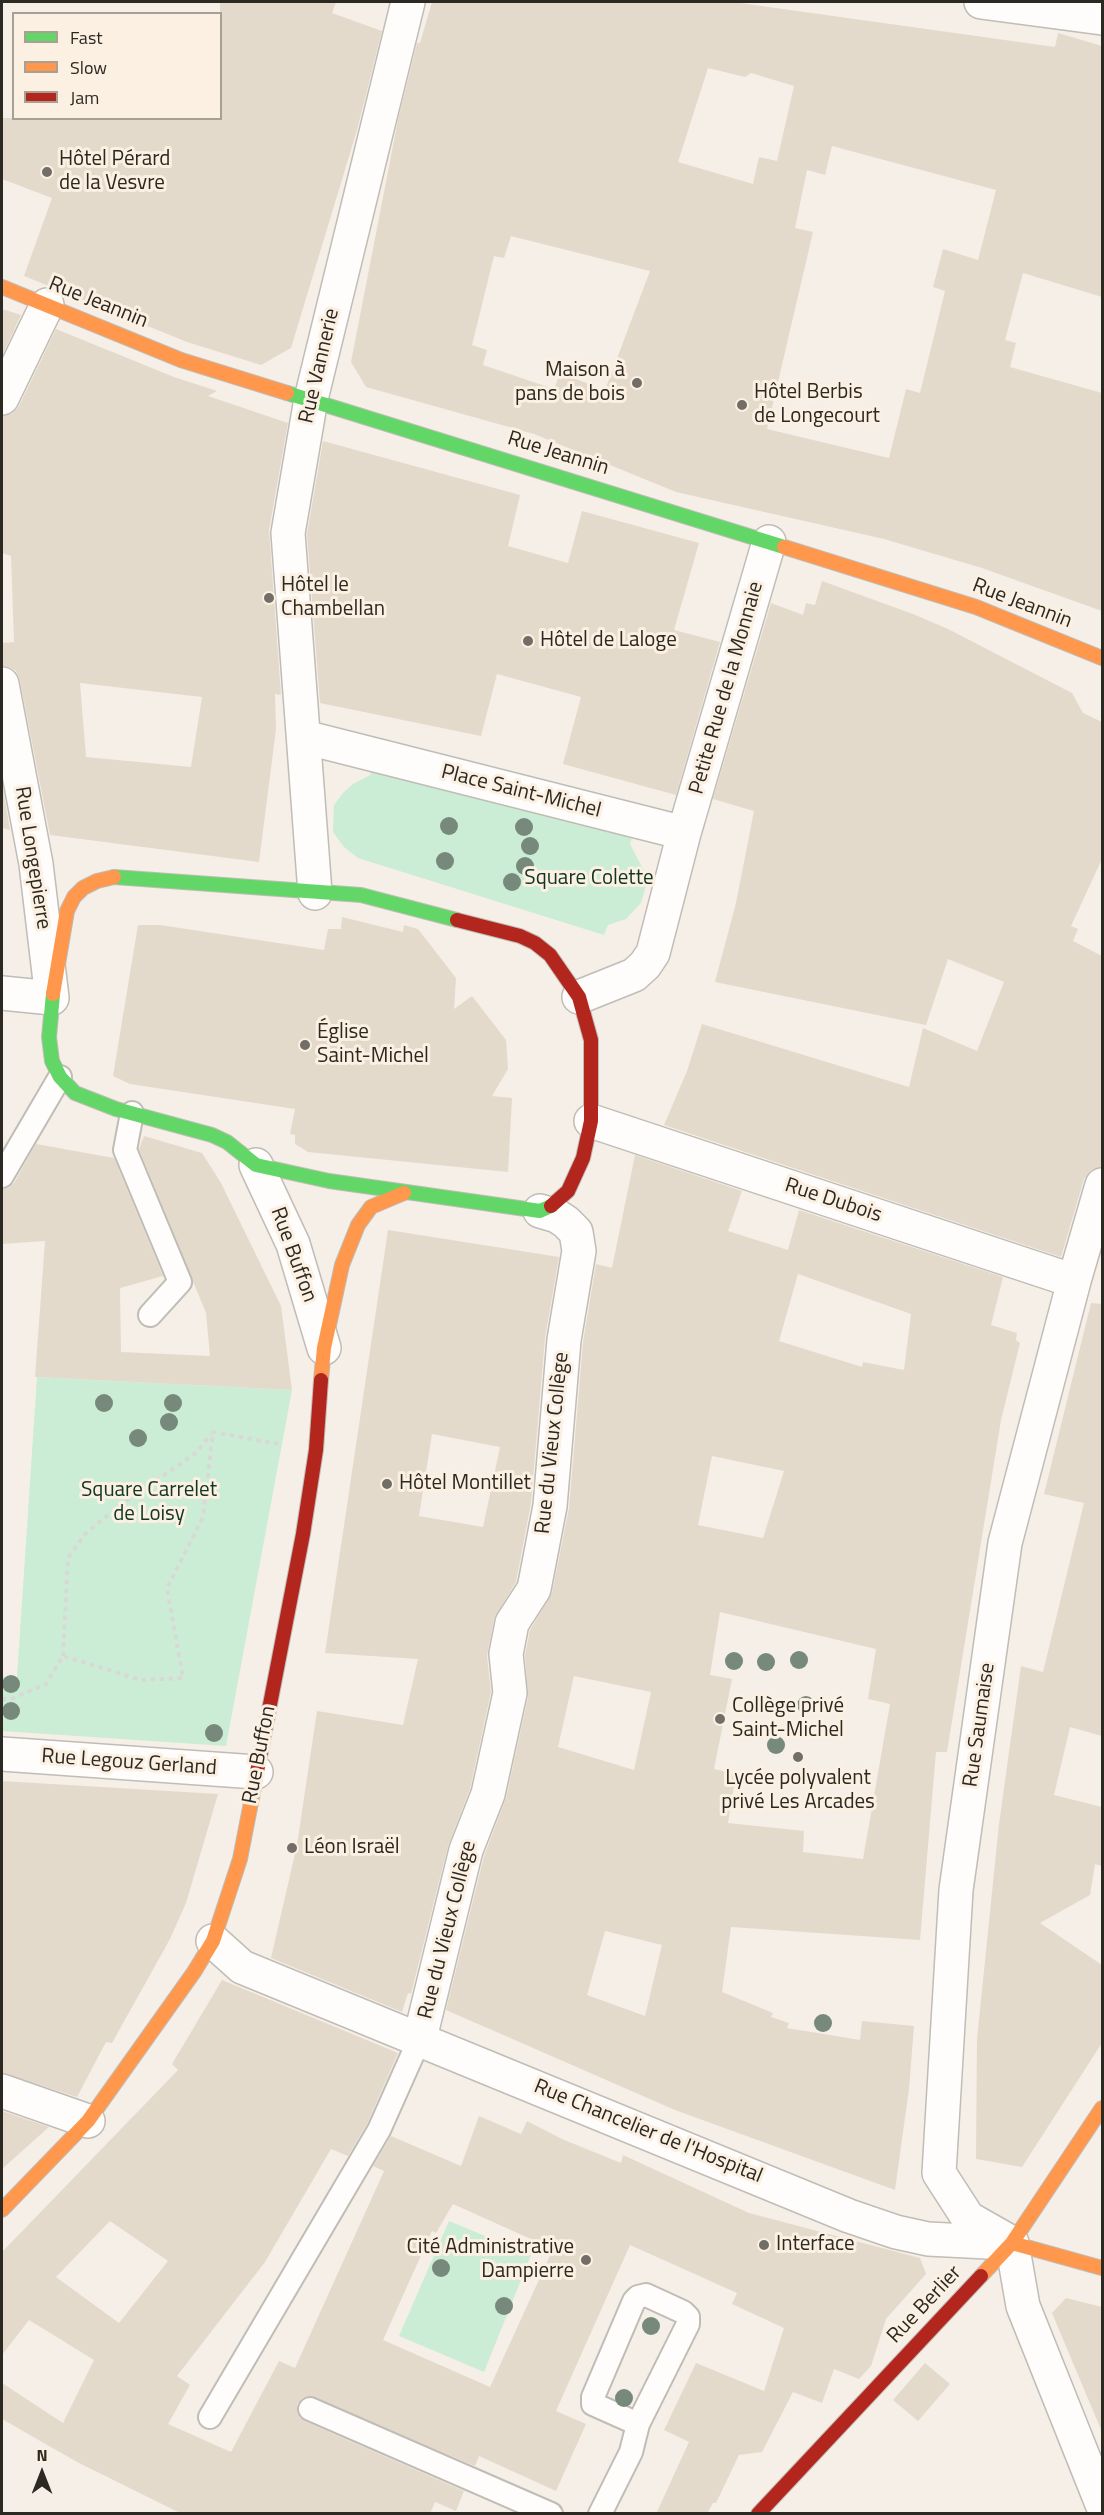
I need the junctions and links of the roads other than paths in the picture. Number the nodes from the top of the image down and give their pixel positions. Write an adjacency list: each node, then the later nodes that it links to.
1 (408, 2): 7 (street, Rue Vannerie)
2 (981, 2): 3 (street)
3 (1102, 18)
4 (2, 287): 5 (street, Rue Jeannin)
5 (47, 304): 6 (street); 7 (street, Rue Jeannin)
6 (2, 398)
7 (311, 399): 8 (street, Rue Jeannin); 11 (street, Rue Vannerie)
8 (769, 542): 9 (street, Rue Jeannin); 12 (street, Petite Rue de la Monnaie)
9 (1102, 658)
10 (2, 684): 16 (street, Rue Longepierre)
11 (304, 737): 12 (street, Place Saint-Michel); 13 (street)
12 (684, 833): 15 (street)
13 (315, 894): 15 (street); 16 (street)
14 (2, 993): 16 (street)
15 (579, 997): 19 (street)
16 (52, 998): 17 (street)
17 (60, 1077): 18 (street); 21 (lane)
18 (132, 1113): 20 (street); 26 (lane)
19 (591, 1121): 24 (street); 25 (street, Rue Dubois)
20 (256, 1165): 23 (street); 27 (street, Rue Buffon)
21 (2, 1176)
22 (1102, 1185): 25 (street, Rue Saumaise)
23 (404, 1193): 24 (street); 27 (street, Rue Buffon)
24 (540, 1211): 31 (street, Rue du Vieux Collège)
25 (1074, 1281): 36 (street, Rue Saumaise)
26 (150, 1315)
27 (324, 1348): 29 (street, Rue Buffon)
28 (2, 1754): 29 (street, Rue Legouz Gerland)
29 (256, 1772): 30 (street, Rue Buffon)
30 (213, 1941): 31 (street, Rue Chancelier de l'Hospital); 34 (street, Rue Buffon)
31 (420, 2038): 36 (street, Rue Chancelier de l'Hospital); 39 (lane)
32 (2, 2091): 34 (street)
33 (1102, 2108): 36 (street, Rue Berlier)
34 (88, 2121): 35 (street, Rue Buffon)
35 (2, 2210)
36 (1012, 2243): 37 (street, Rue Chancelier de l'Hospital); 41 (street); 44 (street, Rue Berlier)
37 (1102, 2268)
38 (310, 2409): 42 (lane)
39 (210, 2416)
40 (638, 2424): 40 (lane); 43 (lane)
41 (1102, 2504)
42 (551, 2514)
43 (600, 2514)
44 (758, 2514)

